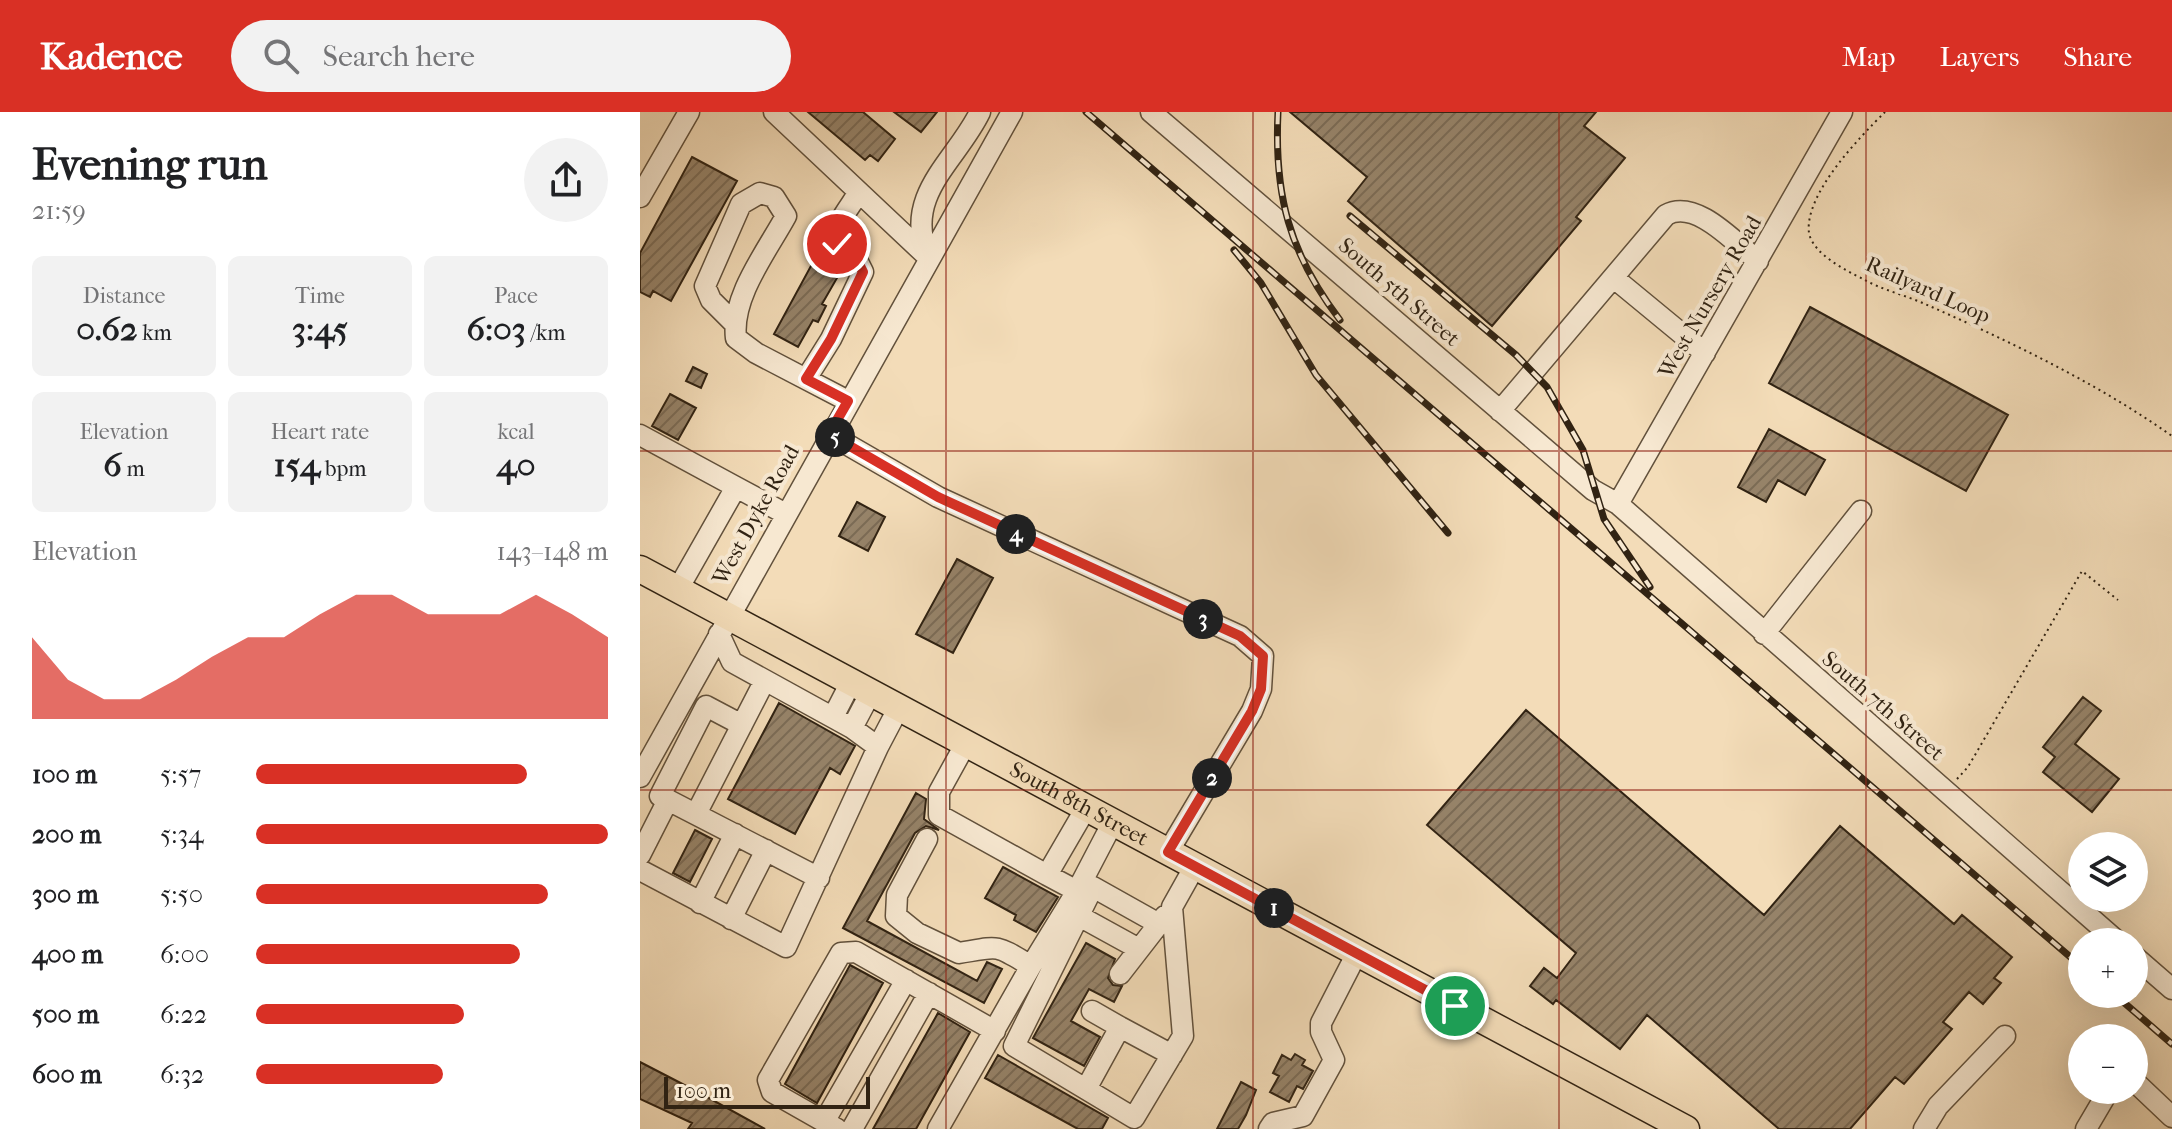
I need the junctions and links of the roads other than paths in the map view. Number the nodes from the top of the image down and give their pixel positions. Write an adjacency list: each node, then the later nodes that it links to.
1 (689, 112): 8 (street)
2 (774, 112): 7 (street)
3 (980, 112): 9 (street)
4 (1012, 112): 9 (street, West Dyke Road)
5 (1151, 112): 16 (street, South 5th Street)
6 (1842, 112): 10 (street, West Nursery Road)
7 (859, 192): 9 (street); 14 (street)
8 (640, 197)
9 (928, 257): 15 (street, West Dyke Road)
10 (1758, 261): 11 (street); 13 (street, West Nursery Road)
11 (1614, 278): 13 (street); 16 (street)
12 (734, 323): 12 (street); 14 (street)
13 (1705, 353): 20 (street, West Nursery Road)
14 (806, 379): 15 (street)
15 (848, 401): 17 (street, West Dyke Road)
16 (1500, 411): 20 (street, South 5th Street)
17 (829, 434): 22 (street, West Dyke Road); 44 (street)
18 (640, 435): 19 (street)
19 (736, 487): 22 (street); 24 (street)
20 (1618, 504): 26 (street, South 7th Street)
21 (1861, 511): 26 (street)
22 (784, 513): 25 (street, West Dyke Road)
23 (640, 569): 24 (main road, South 8th Street)
24 (678, 589): 25 (main road, South 8th Street)
25 (723, 625): 27 (street); 28 (main road, South 8th Street); 35 (street, West Dyke Road)
26 (1764, 634): 56 (street, South 7th Street)
27 (764, 682): 30 (street); 31 (street)
28 (861, 687): 29 (main road, South 8th Street); 30 (street); 32 (street)
29 (899, 707): 33 (main road, South 8th Street); 34 (street)
30 (833, 717): 32 (street)
31 (742, 725): 37 (street); 39 (street)
32 (852, 728): 34 (street)
33 (966, 743): 38 (main road, South 8th Street); 41 (street)
34 (878, 747): 49 (street)
35 (640, 777)
36 (640, 785): 37 (street)
37 (664, 798): 39 (street); 45 (street)
38 (1086, 808): 40 (main road, South 8th Street); 48 (street)
39 (696, 814): 42 (street)
40 (1113, 822): 44 (main road, South 8th Street); 50 (street)
41 (934, 826): 48 (street); 59 (street)
42 (735, 834): 43 (street); 51 (street)
43 (766, 850): 49 (street); 54 (street)
44 (1168, 852): 46 (main road, South 8th Street)
45 (640, 855)
46 (1195, 866): 52 (street); 58 (main road, South 8th Street)
47 (640, 870): 51 (street)
48 (1047, 875): 50 (street)
49 (819, 878): 54 (street)
50 (1077, 891): 59 (street)
51 (700, 903): 54 (street)
52 (1172, 907): 55 (street); 69 (street)
53 (1079, 916): 55 (street); 57 (street); 70 (street)
54 (731, 919)
55 (1159, 924): 57 (street)
56 (2102, 928)
57 (1139, 949): 61 (street)
58 (1357, 953): 74 (main road, South 8th Street); 78 (street)
59 (1031, 966): 67 (street)
60 (2148, 968): 63 (street)
61 (1120, 974)
62 (906, 980): 64 (street); 75 (street); 75 (street)
63 (2172, 989)
64 (929, 993): 67 (street); 76 (street)
65 (1092, 1011): 66 (street)
66 (1120, 1027): 69 (street); 70 (street)
67 (995, 1031): 77 (street)
68 (2005, 1036): 80 (street)
69 (1172, 1055): 70 (street)
70 (1086, 1089)
71 (2148, 1094): 73 (street)
72 (2101, 1104): 81 (street)
73 (2172, 1117)
74 (1647, 1120): 79 (main road, South 8th Street)
75 (830, 1125)
76 (852, 1129)
77 (938, 1129)
78 (1269, 1129)
79 (1686, 1129)
80 (1924, 1129)
81 (2086, 1129)

